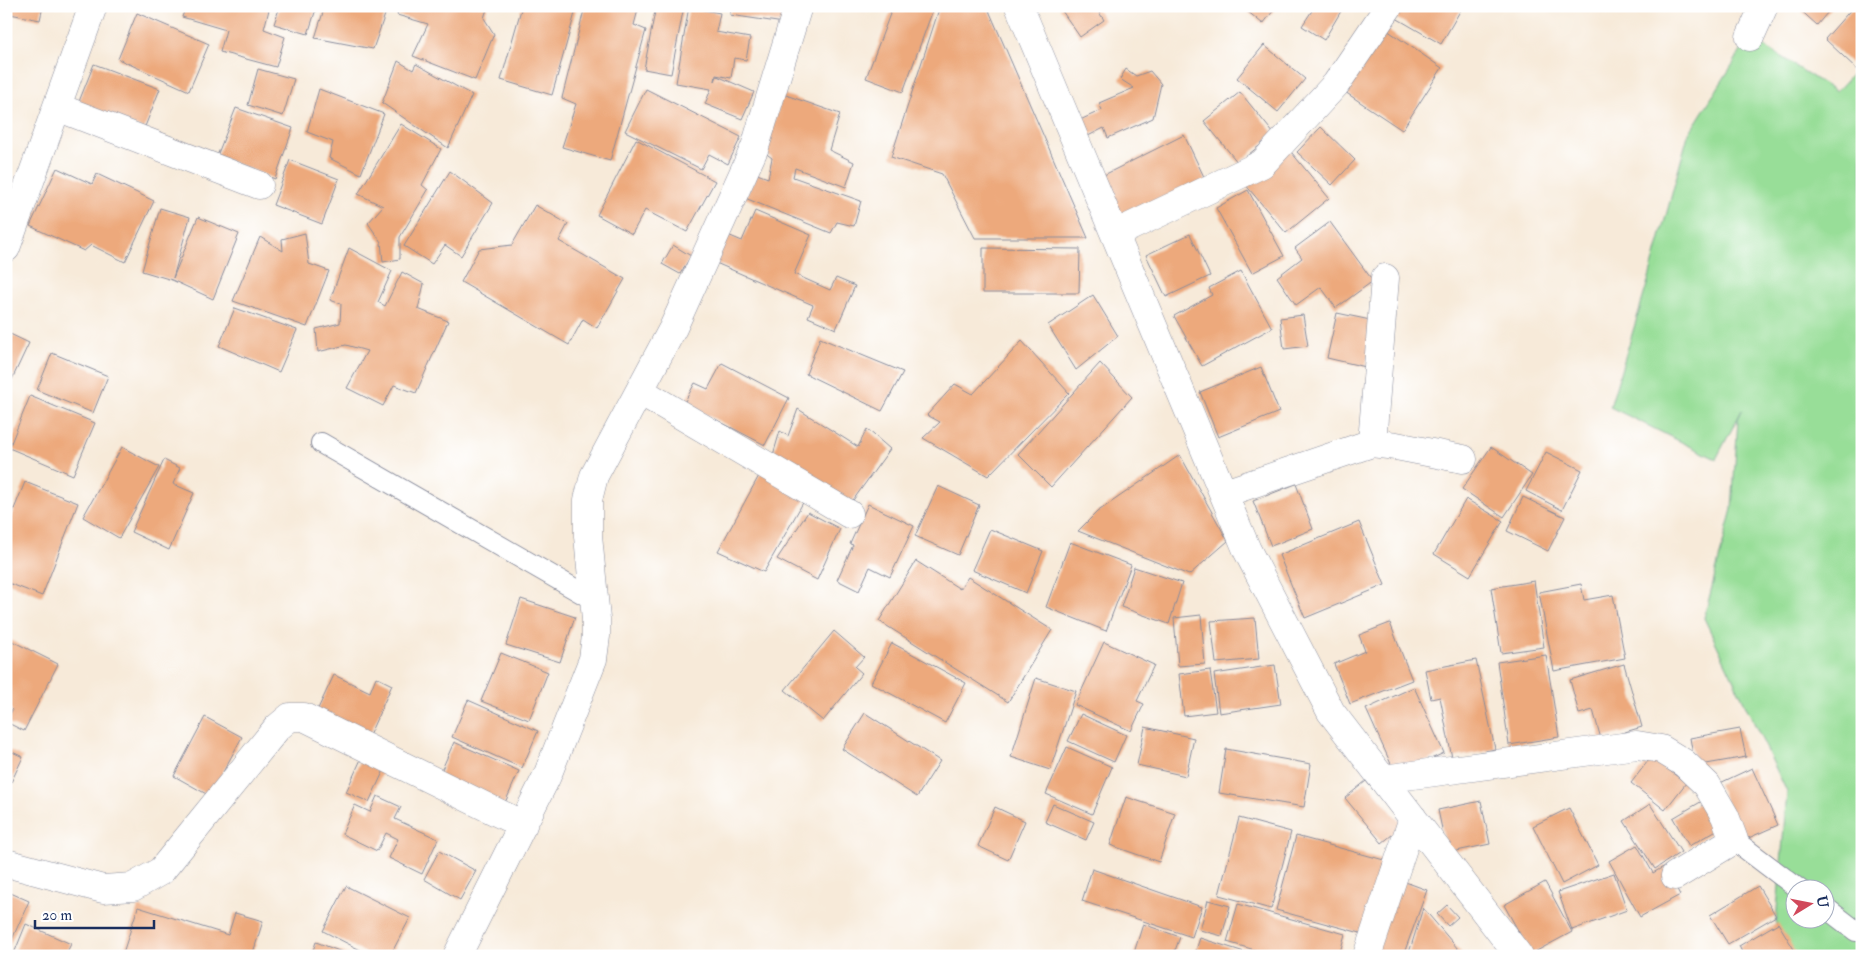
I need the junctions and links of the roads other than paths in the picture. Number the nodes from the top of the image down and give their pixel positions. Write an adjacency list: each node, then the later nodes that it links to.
1 (93, 6): 7 (street)
2 (798, 6): 12 (street)
3 (1019, 6): 9 (street)
4 (1389, 6): 9 (street)
5 (1764, 6): 6 (street)
6 (1750, 37)
7 (57, 107): 8 (street); 10 (street)
8 (259, 185)
9 (1115, 234): 16 (street)
10 (6, 248)
11 (1385, 278): 14 (street)
12 (640, 391): 17 (street); 18 (street)
13 (321, 443): 18 (lane)
14 (1372, 443): 15 (street); 16 (street)
15 (1463, 458)
16 (1225, 493): 19 (street)
17 (849, 514)
18 (594, 600): 21 (street)
19 (1383, 779): 20 (street); 22 (street)
20 (1413, 818): 29 (street); 30 (street)
21 (523, 825): 23 (street); 28 (street)
22 (1734, 840): 24 (street); 25 (lane)
23 (6, 863)
24 (1675, 876)
25 (1787, 880)
26 (1836, 916): 27 (lane)
27 (1856, 931)
28 (457, 956)
29 (1367, 956)
30 (1519, 956)

